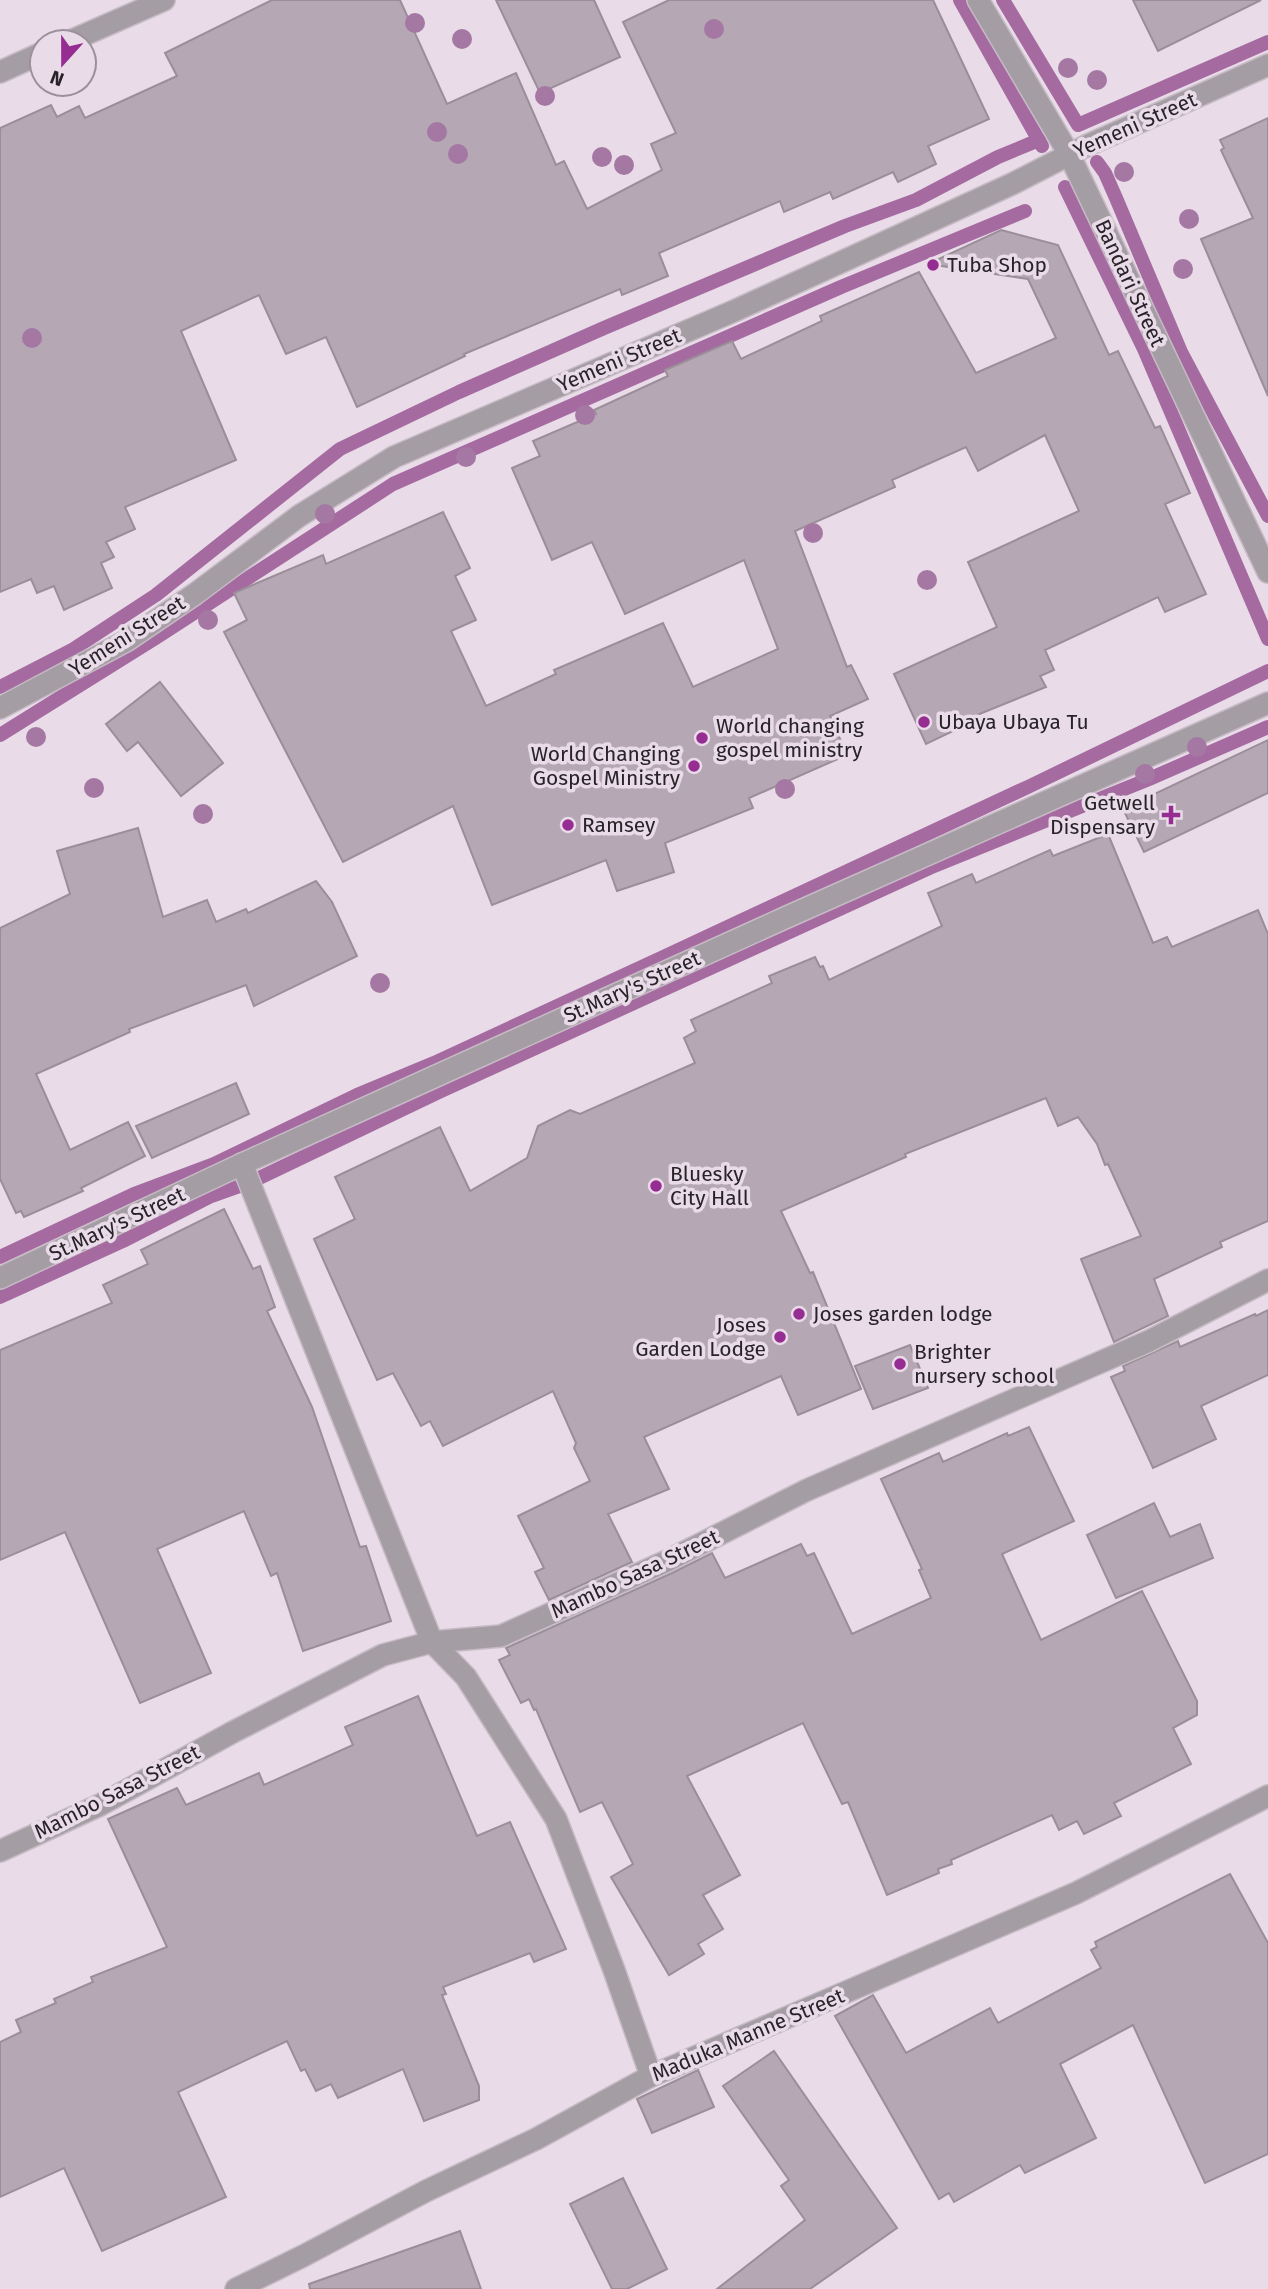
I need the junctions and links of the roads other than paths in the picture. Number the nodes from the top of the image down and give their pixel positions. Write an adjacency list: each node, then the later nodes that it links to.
1 (164, 0): 3 (street)
2 (978, 0): 7 (street, Bandari Street)
3 (98, 29)
4 (28, 59): 6 (street)
5 (1268, 65): 7 (street, Yemeni Street)
6 (0, 72)
7 (1069, 154): 8 (street, Bandari Street); 10 (street, Yemeni Street)
8 (1268, 572)
9 (1268, 703): 11 (street, St.Mary's Street)
10 (0, 708)
11 (242, 1164): 12 (street, St.Mary's Street); 14 (street)
12 (0, 1278)
13 (1268, 1280): 14 (street, Mambo Sasa Street)
14 (432, 1642): 16 (street, Mambo Sasa Street); 17 (street)
15 (1268, 1796): 17 (street, Maduka Manne Street)
16 (0, 1851)
17 (651, 2076): 18 (street, Maduka Manne Street)
18 (236, 2289)

